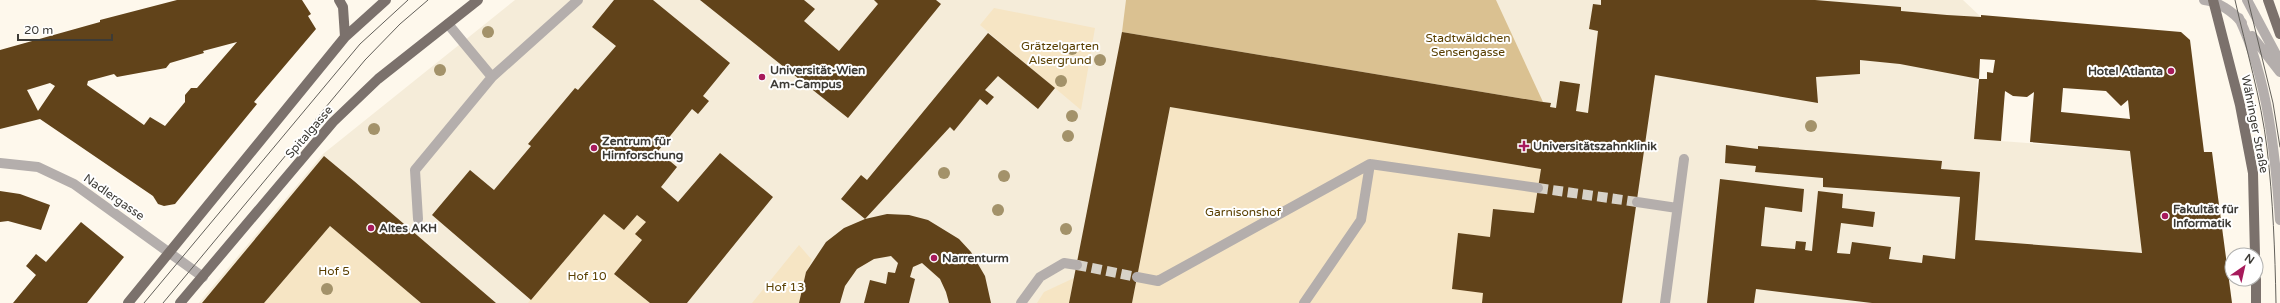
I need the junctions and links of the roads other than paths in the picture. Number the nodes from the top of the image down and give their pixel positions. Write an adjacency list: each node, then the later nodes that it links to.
1 (339, 0): 11 (main road)
2 (386, 0): 11 (main road)
3 (478, 0): 9 (main road, Spitalgasse)
4 (578, 0): 14 (street)
5 (2210, 0): 8 (street); 23 (main road, Währinger Straße)
6 (2247, 0): 12 (street)
7 (2268, 0): 10 (main road)
8 (2239, 18): 13 (street); 22 (street, Währinger Straße)
9 (448, 24): 14 (street); 26 (main road, Spitalgasse)
10 (2280, 34)
11 (345, 38): 24 (main road)
12 (2280, 62)
13 (2280, 72)
14 (492, 77): 21 (street)
15 (1684, 159): 20 (street)
16 (0, 163): 24 (street, Nadlergasse)
17 (1370, 164): 18 (street); 27 (street); 32 (street)
18 (1538, 188)
19 (1637, 202): 20 (street)
20 (1677, 208): 33 (street)
21 (418, 219)
22 (2280, 220)
23 (2255, 247)
24 (170, 252): 26 (street, Nadlergasse); 29 (main road)
25 (1077, 265): 31 (street)
26 (203, 277): 30 (main road, Spitalgasse)
27 (1137, 277)
28 (2256, 287): 34 (main road)
29 (128, 303)
30 (180, 303)
31 (1020, 303)
32 (1304, 303)
33 (1665, 303)
34 (2256, 303)

